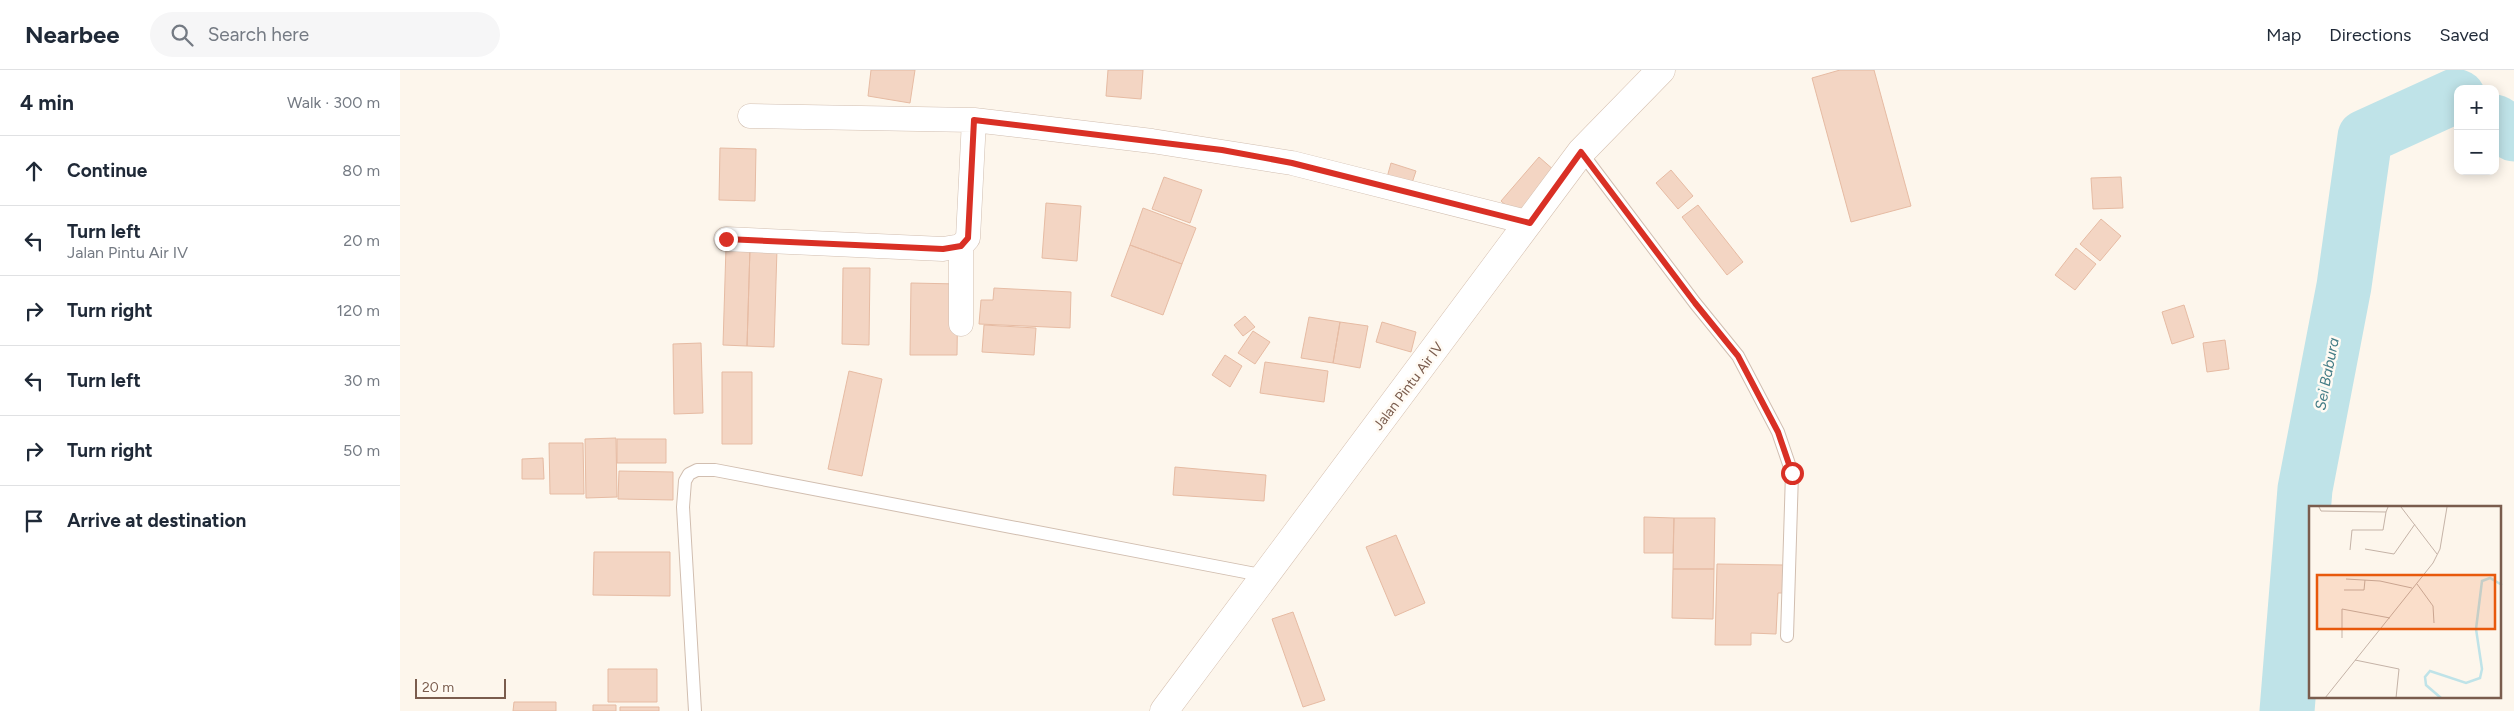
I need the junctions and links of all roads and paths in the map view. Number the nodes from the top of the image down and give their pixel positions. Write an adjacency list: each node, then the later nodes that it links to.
1 (1661, 70): 4 (main road, Jalan Pintu Air IV)
2 (750, 116): 3 (street)
3 (974, 120): 5 (street); 7 (street)
4 (1581, 152): 5 (main road, Jalan Pintu Air IV); 10 (lane)
5 (1530, 223): 9 (main road, Jalan Pintu Air IV)
6 (726, 239): 7 (street)
7 (961, 246): 8 (street)
8 (961, 324)
9 (1266, 576): 11 (lane); 12 (main road, Jalan Pintu Air IV)
10 (1787, 636)
11 (695, 711)
12 (1164, 711)

